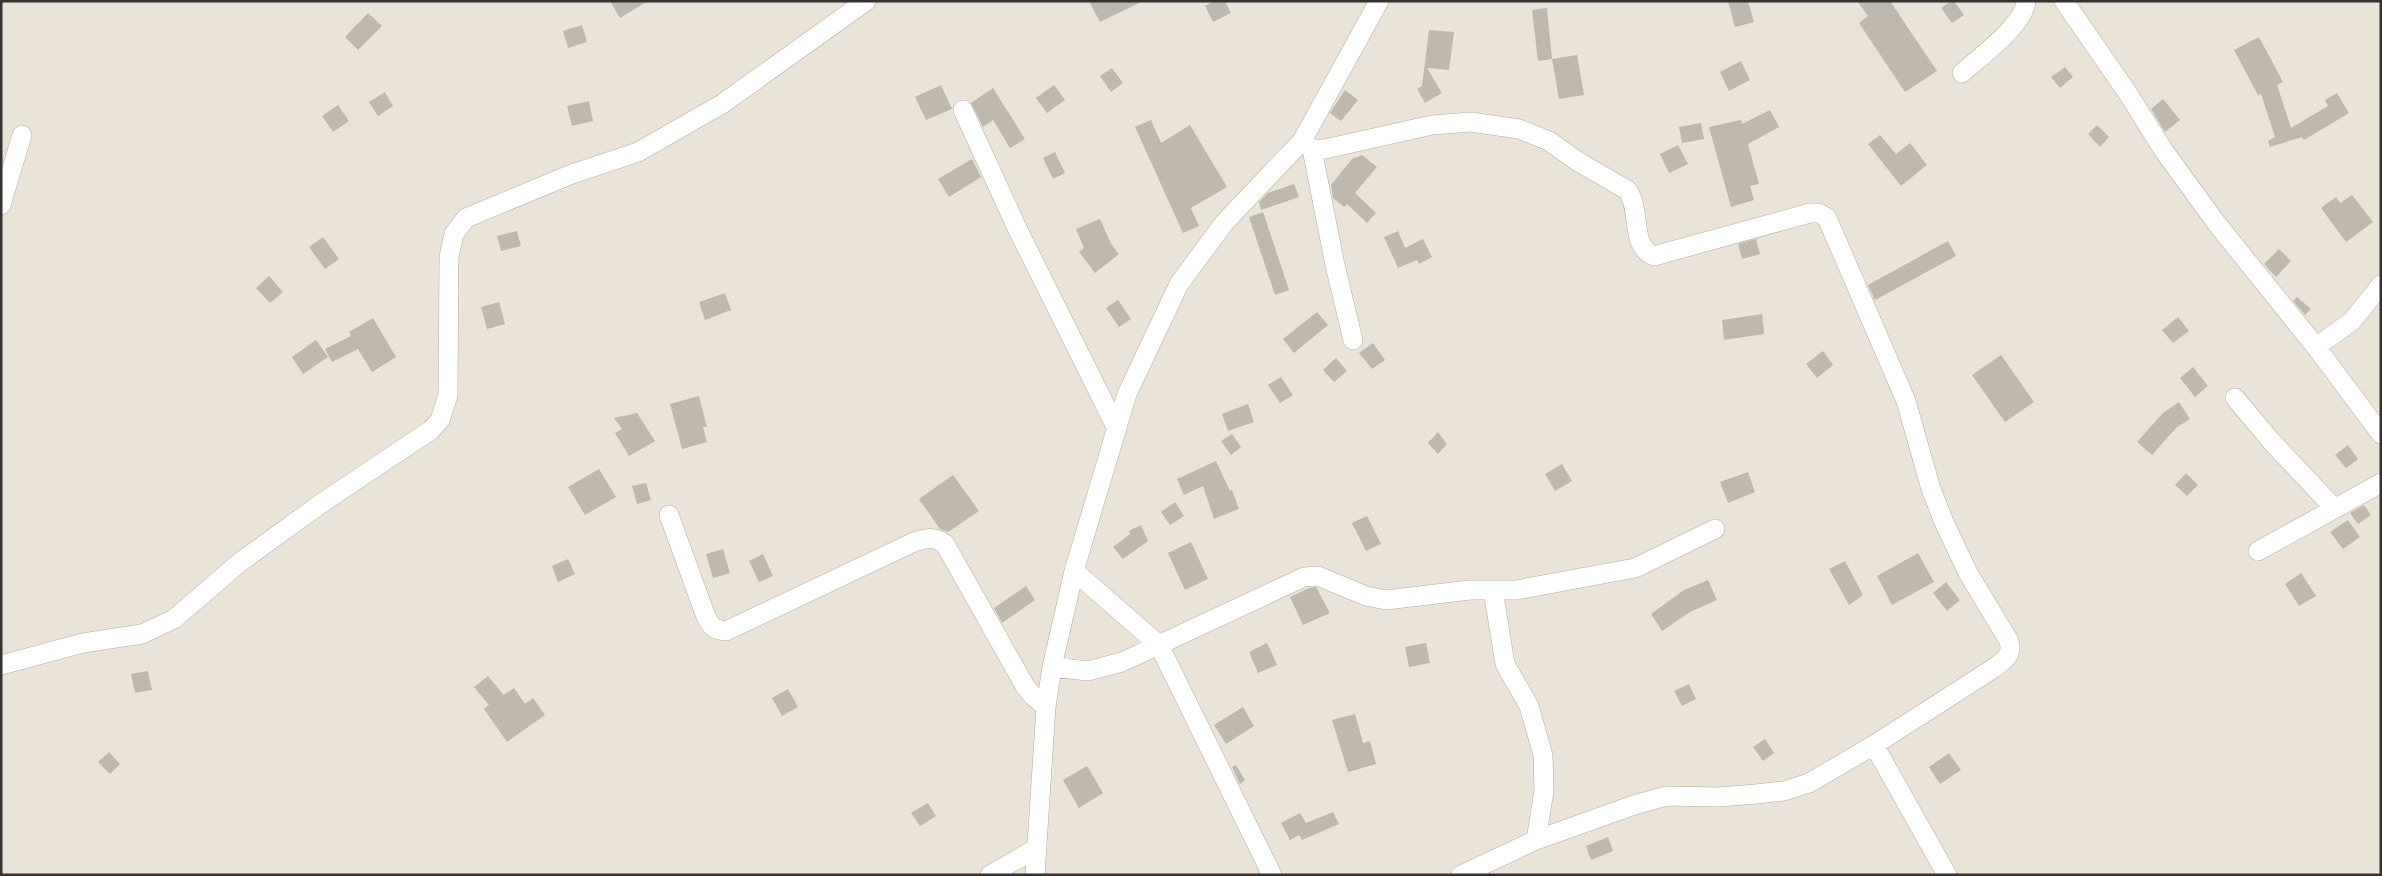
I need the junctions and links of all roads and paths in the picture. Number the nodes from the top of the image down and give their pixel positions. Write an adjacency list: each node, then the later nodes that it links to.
1 (866, 1): 24 (street)
2 (1378, 1): 8 (street)
3 (2026, 1): 5 (street)
4 (2064, 1): 12 (street)
5 (1962, 73)
6 (963, 110): 14 (street)
7 (22, 135): 9 (street)
8 (1307, 145): 11 (street); 14 (street); 27 (street)
9 (1, 205)
10 (2381, 285): 12 (street)
11 (1353, 340)
12 (2316, 347): 15 (street)
13 (2235, 398): 17 (street)
14 (1117, 429): 21 (street)
15 (2381, 434)
16 (2381, 484): 17 (street)
17 (2334, 508): 20 (street)
18 (669, 515): 26 (street)
19 (1715, 529): 22 (street)
20 (2258, 551)
21 (1074, 571): 23 (street); 25 (street)
22 (1493, 590): 23 (street); 28 (street)
23 (1159, 645): 25 (street); 32 (street)
24 (1, 665)
25 (1052, 667): 26 (street)
26 (1046, 707): 29 (street)
27 (1874, 745): 28 (street); 34 (street)
28 (1536, 840): 33 (street)
29 (1037, 848): 30 (street); 31 (street)
30 (990, 875)
31 (1035, 875)
32 (1272, 875)
33 (1461, 875)
34 (1947, 875)

